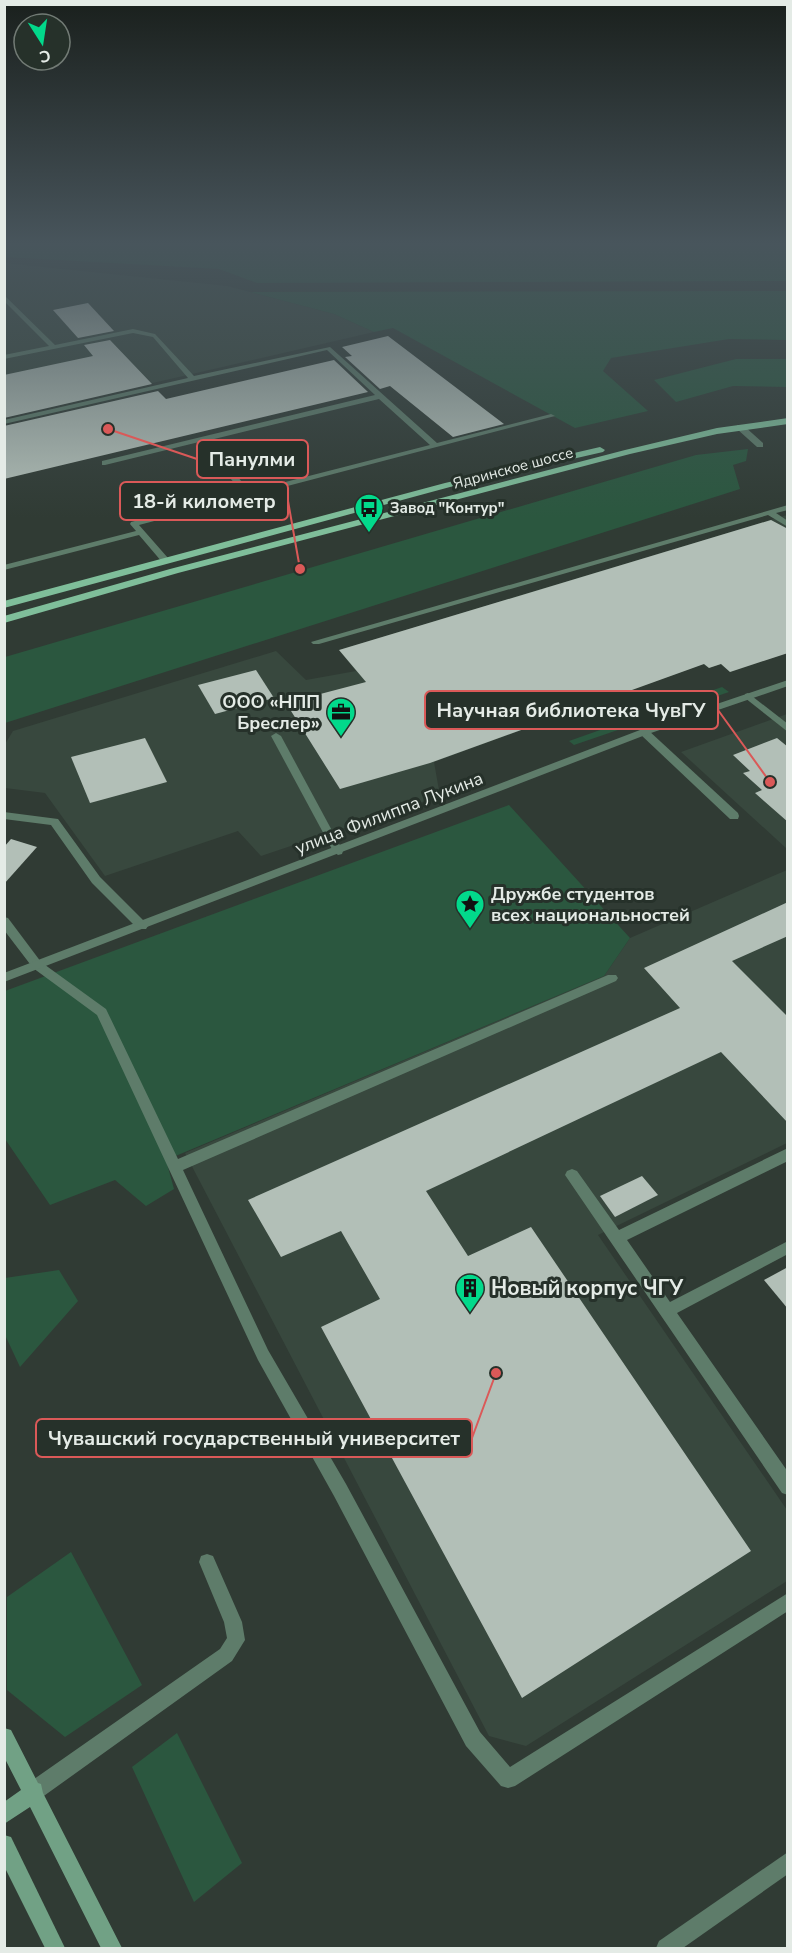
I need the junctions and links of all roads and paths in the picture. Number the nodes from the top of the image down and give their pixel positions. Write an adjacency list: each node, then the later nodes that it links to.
1 (43, 335): 4 (street)
2 (111, 335): 4 (street)
3 (151, 335): 6 (street)
4 (54, 346): 5 (street)
5 (4, 357)
6 (193, 379): 7 (street); 11 (street)
7 (381, 396): 13 (street); 15 (street)
8 (788, 413): 22 (main road, Ядринское шоссе)
9 (551, 416): 15 (street)
10 (788, 421): 12 (main road, Ядринское шоссе)
11 (4, 422)
12 (740, 427): 14 (street); 24 (main road, Ядринское шоссе)
13 (201, 440): 16 (street); 17 (street)
14 (760, 445)
15 (435, 446): 17 (street)
16 (105, 463)
17 (249, 495): 21 (street)
18 (788, 507): 19 (street)
19 (770, 513): 20 (street); 27 (street)
20 (788, 525)
21 (141, 532): 22 (street); 23 (street)
22 (165, 560): 24 (main road); 25 (main road, Ядринское шоссе)
23 (4, 568)
24 (174, 571): 26 (main road, Ядринское шоссе)
25 (4, 605)
26 (4, 620)
27 (316, 642)
28 (788, 683): 29 (street, улица Филиппа Лукина)
29 (748, 696): 30 (street); 31 (street, улица Филиппа Лукина)
30 (788, 729)
31 (644, 732): 34 (street); 35 (street, улица Филиппа Лукина)
32 (276, 736): 35 (street)
33 (4, 815): 37 (street)
34 (734, 816)
35 (338, 851): 37 (street, улица Филиппа Лукина)
36 (4, 921): 38 (street)
37 (142, 926): 38 (street, улица Филиппа Лукина)
38 (37, 965): 39 (street, улица Филиппа Лукина); 42 (street)
39 (4, 978)
40 (612, 978): 42 (street)
41 (788, 1154): 44 (street)
42 (176, 1167): 49 (street)
43 (572, 1175): 44 (street)
44 (617, 1238): 46 (street)
45 (788, 1247): 46 (street)
46 (667, 1311): 47 (street)
47 (788, 1487)
48 (207, 1562): 51 (street)
49 (788, 1601)
50 (4, 1737): 51 (main road)
51 (34, 1791): 52 (main road); 56 (main road)
52 (4, 1815)
53 (4, 1844): 55 (main road)
54 (788, 1862): 57 (street)
55 (55, 1948)
56 (112, 1948)
57 (666, 1948)

